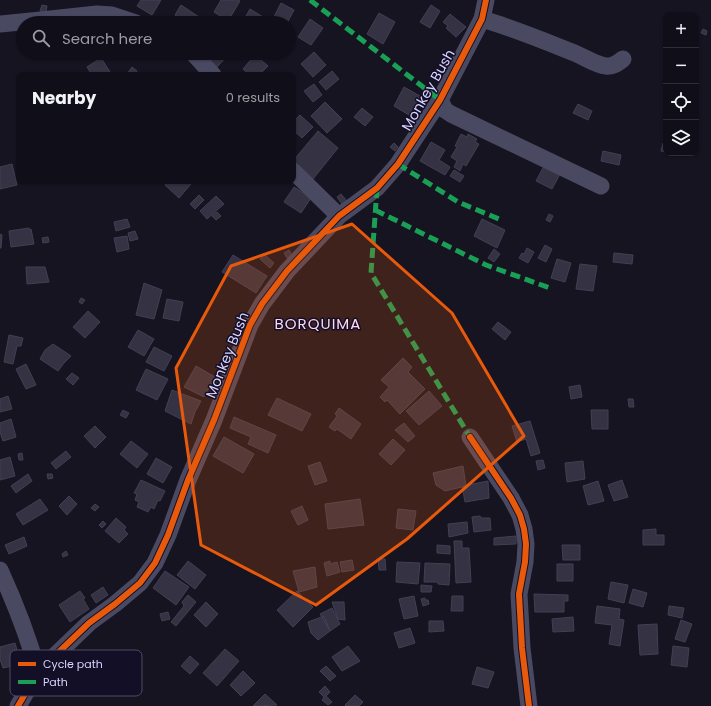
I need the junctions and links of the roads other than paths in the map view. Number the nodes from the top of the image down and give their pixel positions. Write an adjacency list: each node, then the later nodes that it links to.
1 (486, 0): 4 (street, Monkey Bush)
2 (78, 16): 3 (street)
3 (115, 16)
4 (482, 19): 7 (street); 10 (street, Monkey Bush)
5 (16, 22): 6 (street)
6 (0, 24)
7 (623, 59)
8 (199, 60): 9 (street)
9 (210, 72)
10 (440, 100): 12 (street); 13 (street, Monkey Bush)
11 (296, 174): 13 (street)
12 (601, 186)
13 (339, 216): 17 (street, Monkey Bush)
14 (470, 437): 20 (street)
15 (0, 570): 16 (street)
16 (32, 650)
17 (61, 650)
18 (24, 696): 19 (street, Monkey Bush)
19 (18, 706)
20 (528, 706)

